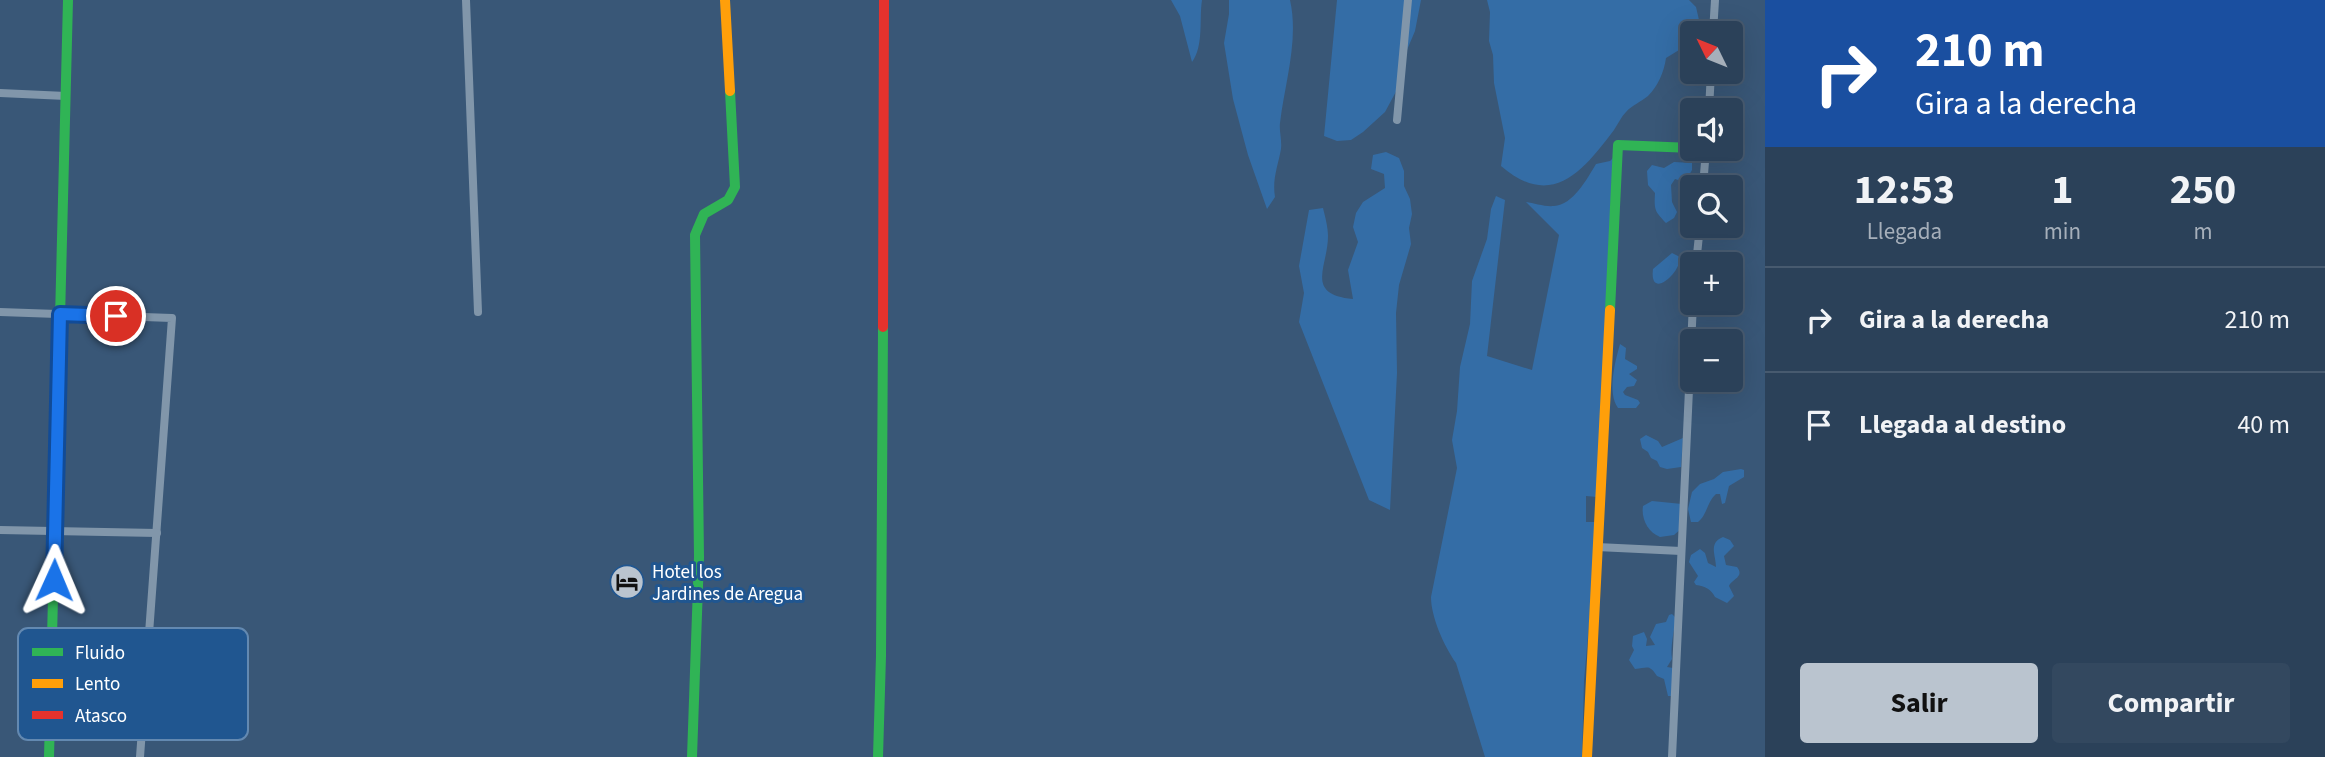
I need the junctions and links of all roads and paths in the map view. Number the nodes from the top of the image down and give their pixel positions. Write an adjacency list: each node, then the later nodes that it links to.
1 (68, 0): 9 (street)
2 (466, 0): 13 (street)
3 (725, 0): 23 (street)
4 (884, 0): 24 (street)
5 (1408, 0): 10 (street)
6 (1715, 0): 7 (street)
7 (1714, 21)
8 (0, 93): 9 (street)
9 (66, 96): 14 (street)
10 (1397, 120)
11 (1680, 148): 19 (street)
12 (0, 312): 14 (street)
13 (478, 312)
14 (60, 314): 17 (street); 18 (street)
15 (1692, 315): 20 (street)
16 (0, 530): 17 (street)
17 (55, 531): 18 (street); 21 (street)
18 (156, 533): 22 (street)
19 (1597, 547): 20 (street); 25 (street)
20 (1681, 551): 26 (street)
21 (52, 628)
22 (149, 628)
23 (692, 757)
24 (878, 757)
25 (1587, 757)
26 (1672, 757)

